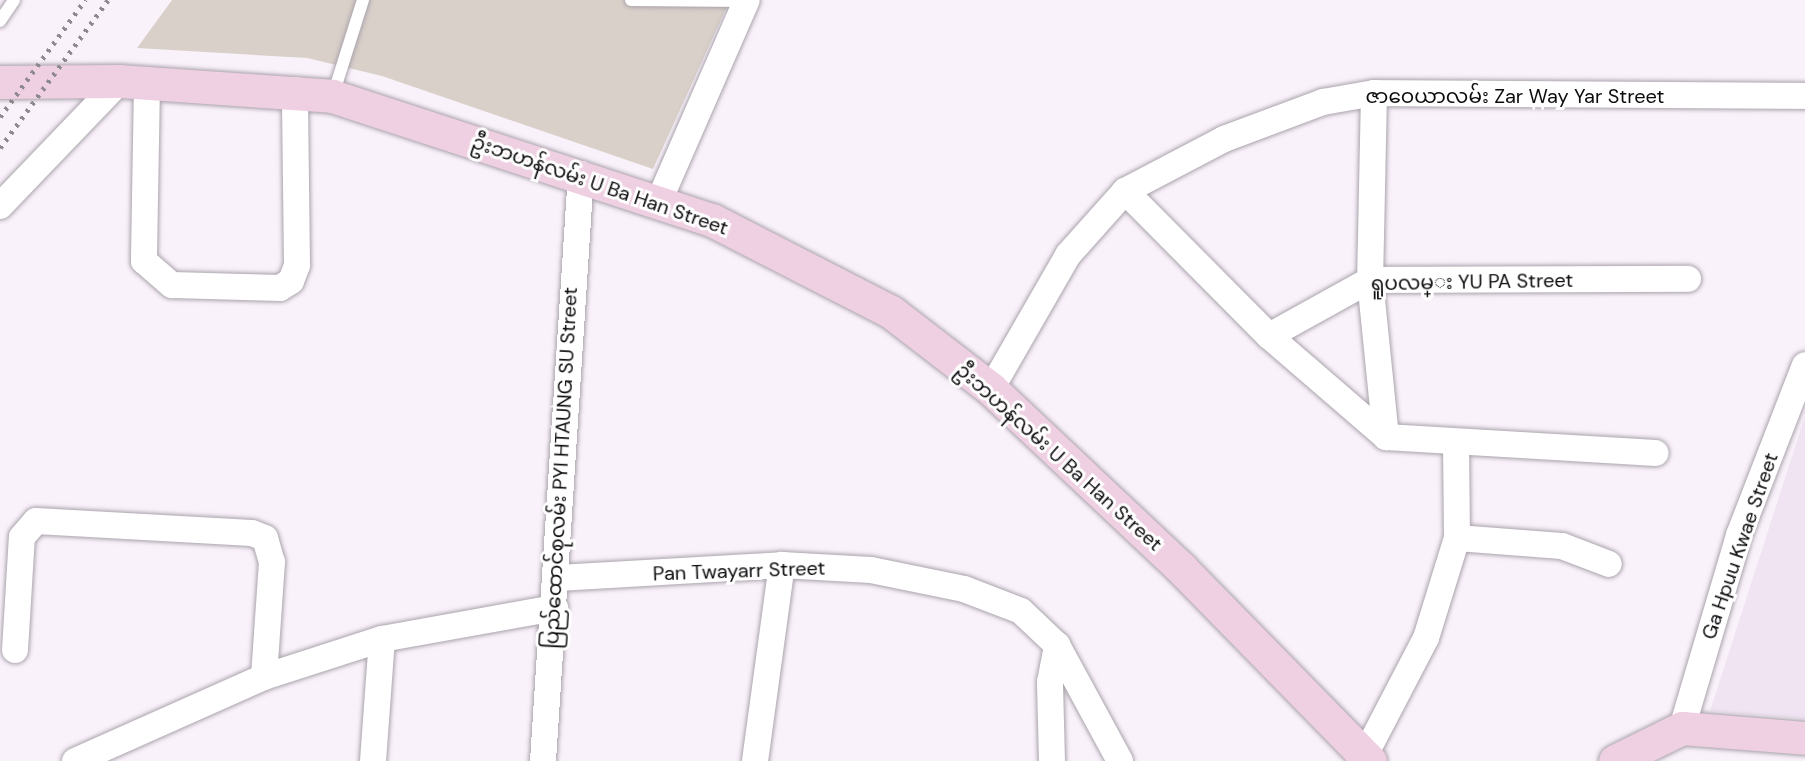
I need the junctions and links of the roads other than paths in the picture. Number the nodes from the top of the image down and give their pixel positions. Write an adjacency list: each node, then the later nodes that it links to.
1 (14, 0): 5 (lane)
2 (363, 0): 10 (lane)
3 (631, 0): 4 (lane)
4 (747, 0): 14 (street)
5 (0, 21)
6 (0, 82): 7 (street, ဦးဘဟန်လမ်း U Ba Han Street)
7 (133, 82): 8 (street, ဦးဘဟန်လမ်း U Ba Han Street); 8 (street); 15 (street)
8 (296, 90): 10 (street, ဦးဘဟန်လမ်း U Ba Han Street)
9 (1374, 93): 11 (street, ဇာဝေယာလမ်း Zar Way Yar Street); 13 (street, ဇာဝေယာလမ်း Zar Way Yar Street); 17 (street)
10 (332, 96): 12 (street, ဦးဘဟန်လမ်း U Ba Han Street)
11 (1805, 96)
12 (581, 174): 14 (street, ဦးဘဟန်လမ်း U Ba Han Street); 27 (street, ပြည်ထောင်စုလမ်း PYI HTAUNG SU Street)
13 (1125, 191): 18 (street); 20 (street, ဇာဝေယာလမ်း Zar Way Yar Street)
14 (659, 201): 20 (street, ဦးဘဟန်လမ်း U Ba Han Street)
15 (0, 206)
16 (1688, 279): 17 (street, ရူပလမ္း YU PA Street)
17 (1370, 280): 18 (street, ရူပလမ္း YU PA Street); 21 (street)
18 (1269, 336): 21 (street)
19 (1804, 370): 33 (street, Ga Hpuu Kwae Street)
20 (990, 389): 35 (street, ဦးဘဟန်လမ်း U Ba Han Street)
21 (1386, 437): 22 (street)
22 (1456, 444): 23 (street); 24 (street)
23 (1656, 453)
24 (1457, 538): 25 (street); 35 (street)
25 (1609, 564)
26 (782, 565): 27 (street, Pan Twayarr Street); 30 (street, Pan Twayarr Street); 39 (street)
27 (558, 578): 28 (street, ပြည်ထောင်စုလမ်း PYI HTAUNG SU Street)
28 (555, 608): 29 (street); 38 (street, ပြည်ထောင်စုလမ်း PYI HTAUNG SU Street)
29 (382, 639): 32 (street); 37 (street)
30 (1058, 645): 40 (street); 41 (street, Pan Twayarr Street)
31 (15, 650): 32 (street)
32 (264, 677): 36 (street)
33 (1682, 728): 34 (street); 42 (street)
34 (1805, 738)
35 (1368, 758)
36 (75, 761)
37 (373, 761)
38 (543, 761)
39 (755, 761)
40 (1052, 761)
41 (1120, 761)
42 (1615, 761)

